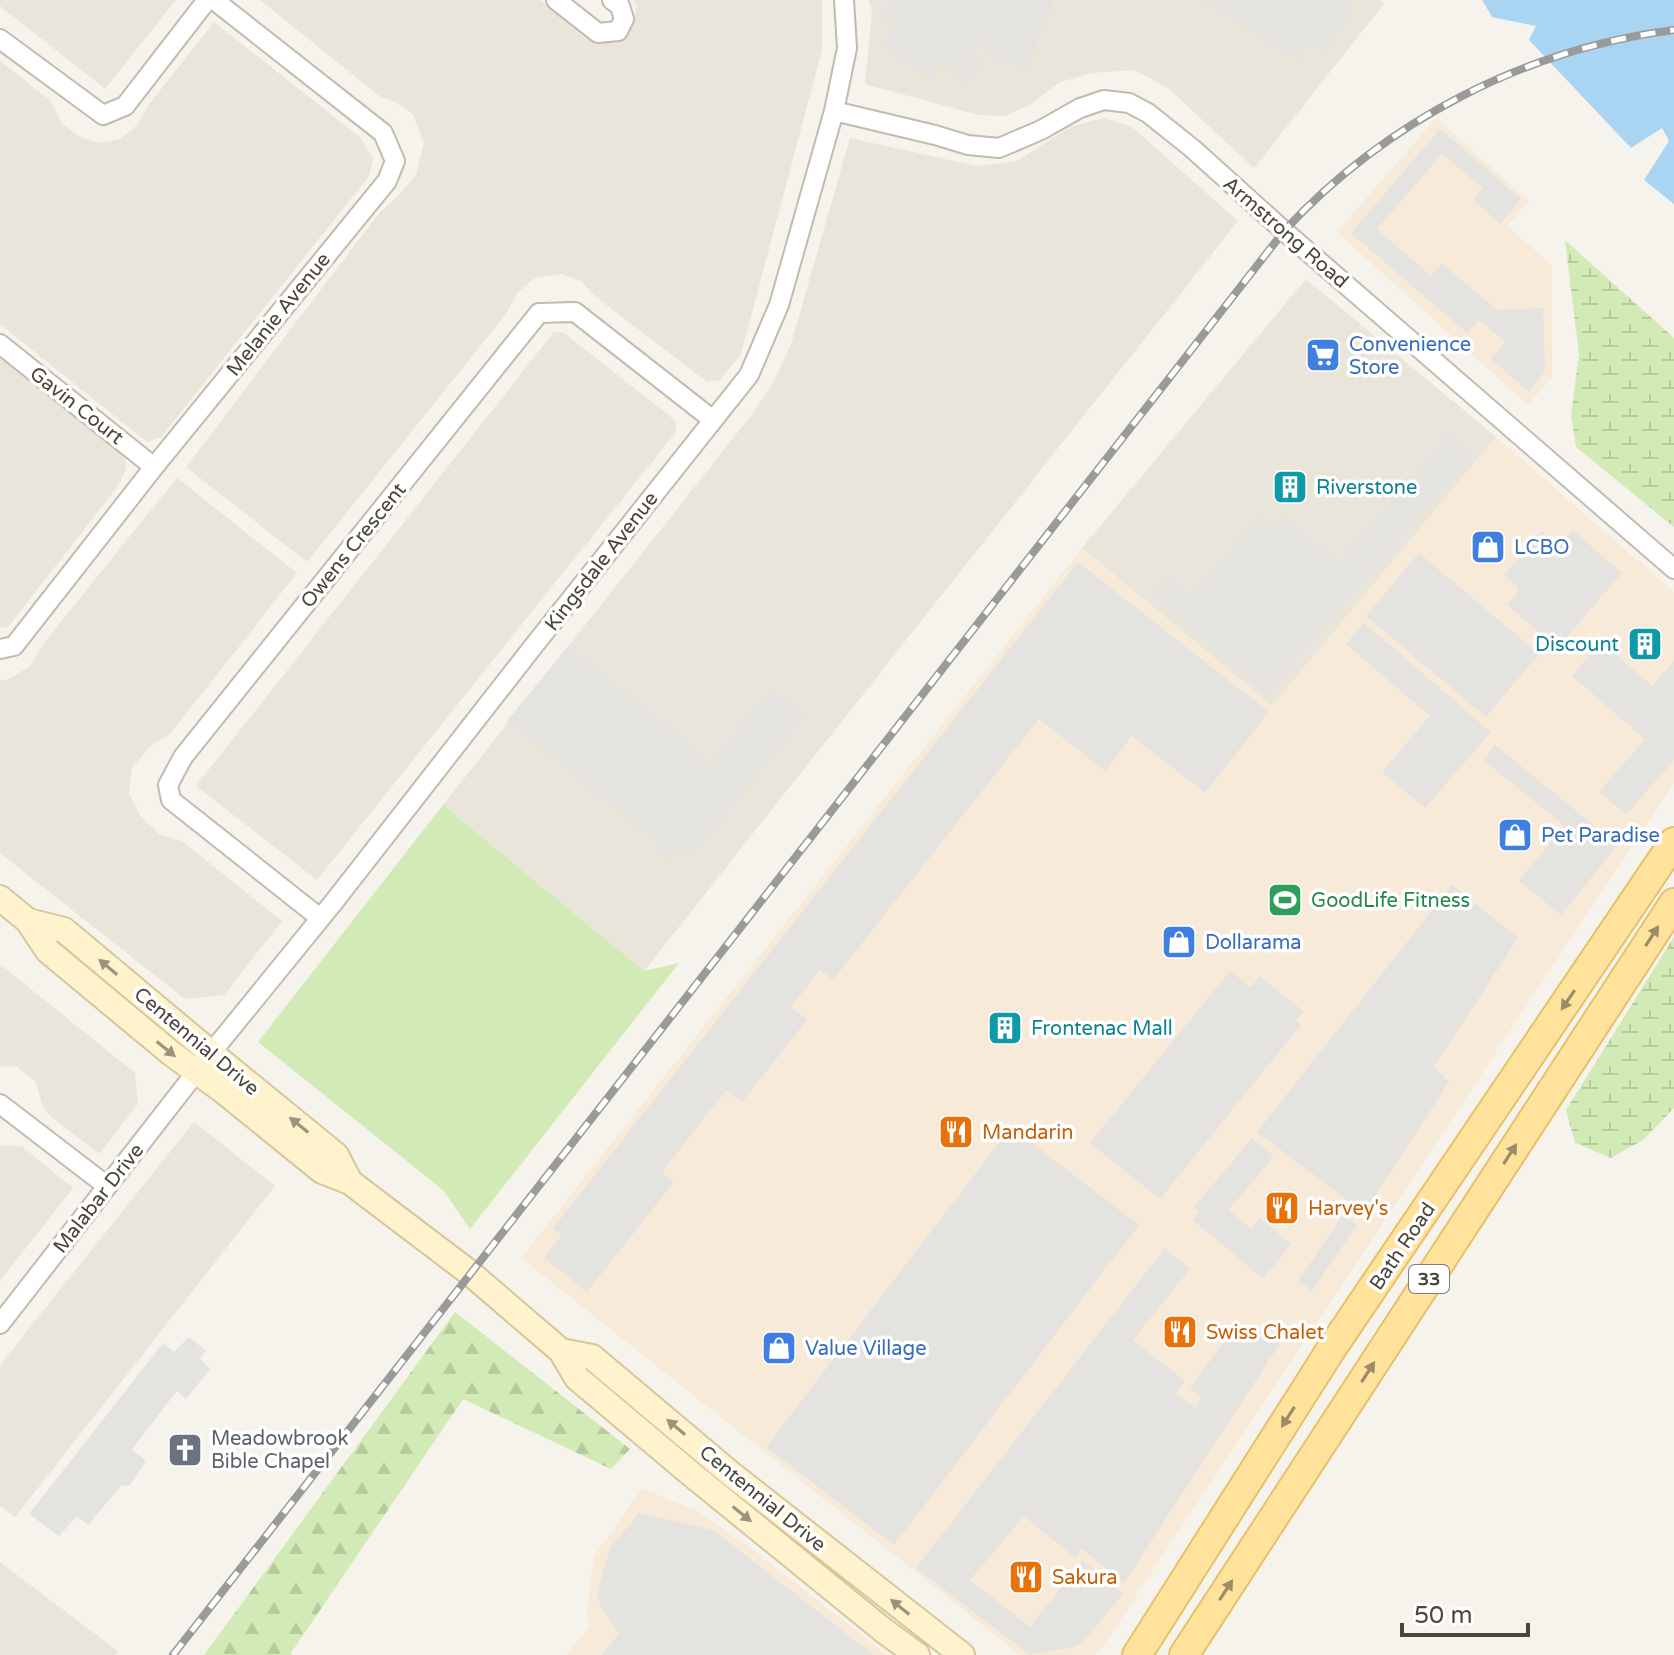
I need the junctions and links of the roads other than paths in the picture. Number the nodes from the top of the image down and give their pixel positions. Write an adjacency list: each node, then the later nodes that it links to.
1 (207, 0): 6 (street)
2 (214, 0): 10 (street, Melanie Avenue)
3 (556, 0): 4 (street)
4 (612, 0)
5 (844, 0): 7 (street, Kingsdale Avenue)
6 (0, 39)
7 (834, 111): 9 (street, Kingsdale Avenue); 11 (street, Armstrong Road)
8 (0, 344): 10 (street, Gavin Court)
9 (713, 420): 16 (street, Kingsdale Avenue); 16 (street, Owens Crescent)
10 (154, 467): 12 (street, Melanie Avenue)
11 (1674, 569)
12 (0, 649)
13 (1674, 842): 24 (main road, Bath Road / 33, one-way to 24)
14 (0, 898): 17 (main road, Centennial Drive)
15 (1674, 903): 25 (main road, Bath Road / 33, one-way to 15)
16 (320, 918): 17 (street, Kingsdale Avenue)
17 (204, 1063): 19 (street, Malabar Drive); 21 (main road, Centennial Drive)
18 (0, 1104): 19 (street)
19 (107, 1186): 20 (street, Malabar Drive)
20 (0, 1324)
21 (561, 1351): 22 (main road, Centennial Drive, one-way to 22); 23 (main road, Centennial Drive, one-way to 21)
22 (917, 1655)
23 (962, 1655)
24 (1137, 1655)
25 (1184, 1655)

